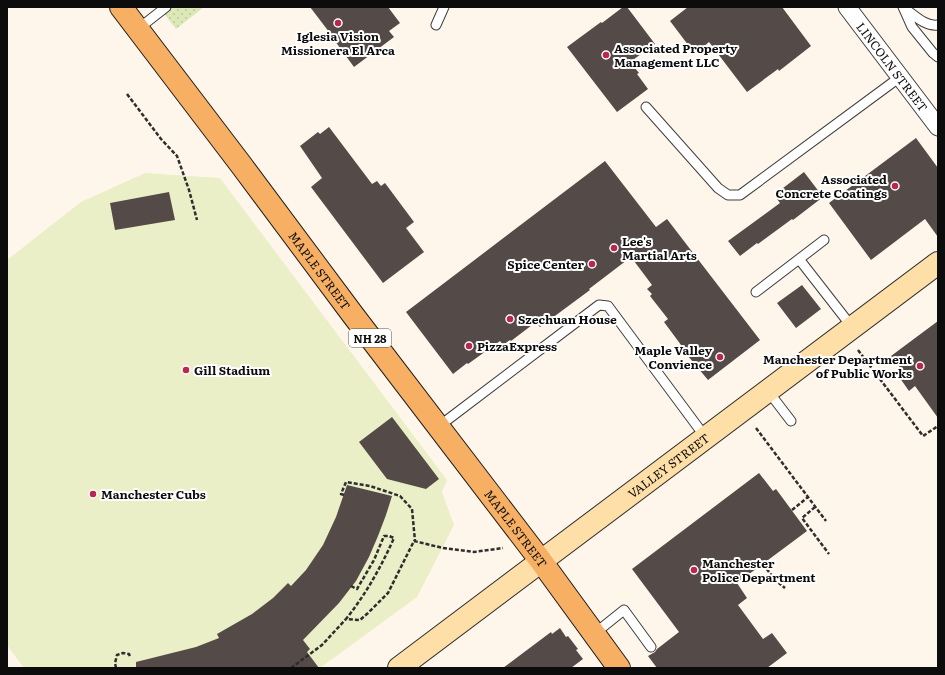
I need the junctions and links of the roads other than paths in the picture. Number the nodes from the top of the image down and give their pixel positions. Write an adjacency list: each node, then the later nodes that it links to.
1 (121, 7): 8 (main road, MAPLE STREET / NH 28)
2 (166, 7): 8 (lane)
3 (444, 7): 6 (lane)
4 (847, 7): 10 (street, LINCOLN STREET)
5 (903, 7): 7 (lane); 9 (lane)
6 (436, 24)
7 (938, 25)
8 (138, 28): 20 (main road, MAPLE STREET / NH 28)
9 (938, 57)
10 (900, 77): 11 (lane); 12 (street, LINCOLN STREET)
11 (646, 107)
12 (938, 127)
13 (824, 240): 14 (lane)
14 (799, 259): 16 (lane); 17 (lane)
15 (938, 263): 17 (main road, VALLEY STREET)
16 (756, 292)
17 (852, 327): 18 (main road, VALLEY STREET)
18 (768, 391): 19 (lane); 21 (main road, VALLEY STREET)
19 (792, 421)
20 (438, 427): 21 (lane); 22 (main road, MAPLE STREET / NH 28)
21 (706, 438): 22 (main road, VALLEY STREET)
22 (541, 561): 23 (main road, MAPLE STREET / NH 28); 25 (main road, VALLEY STREET)
23 (594, 634): 24 (lane); 26 (main road, MAPLE STREET / NH 28)
24 (651, 647)
25 (400, 668)
26 (619, 668)

